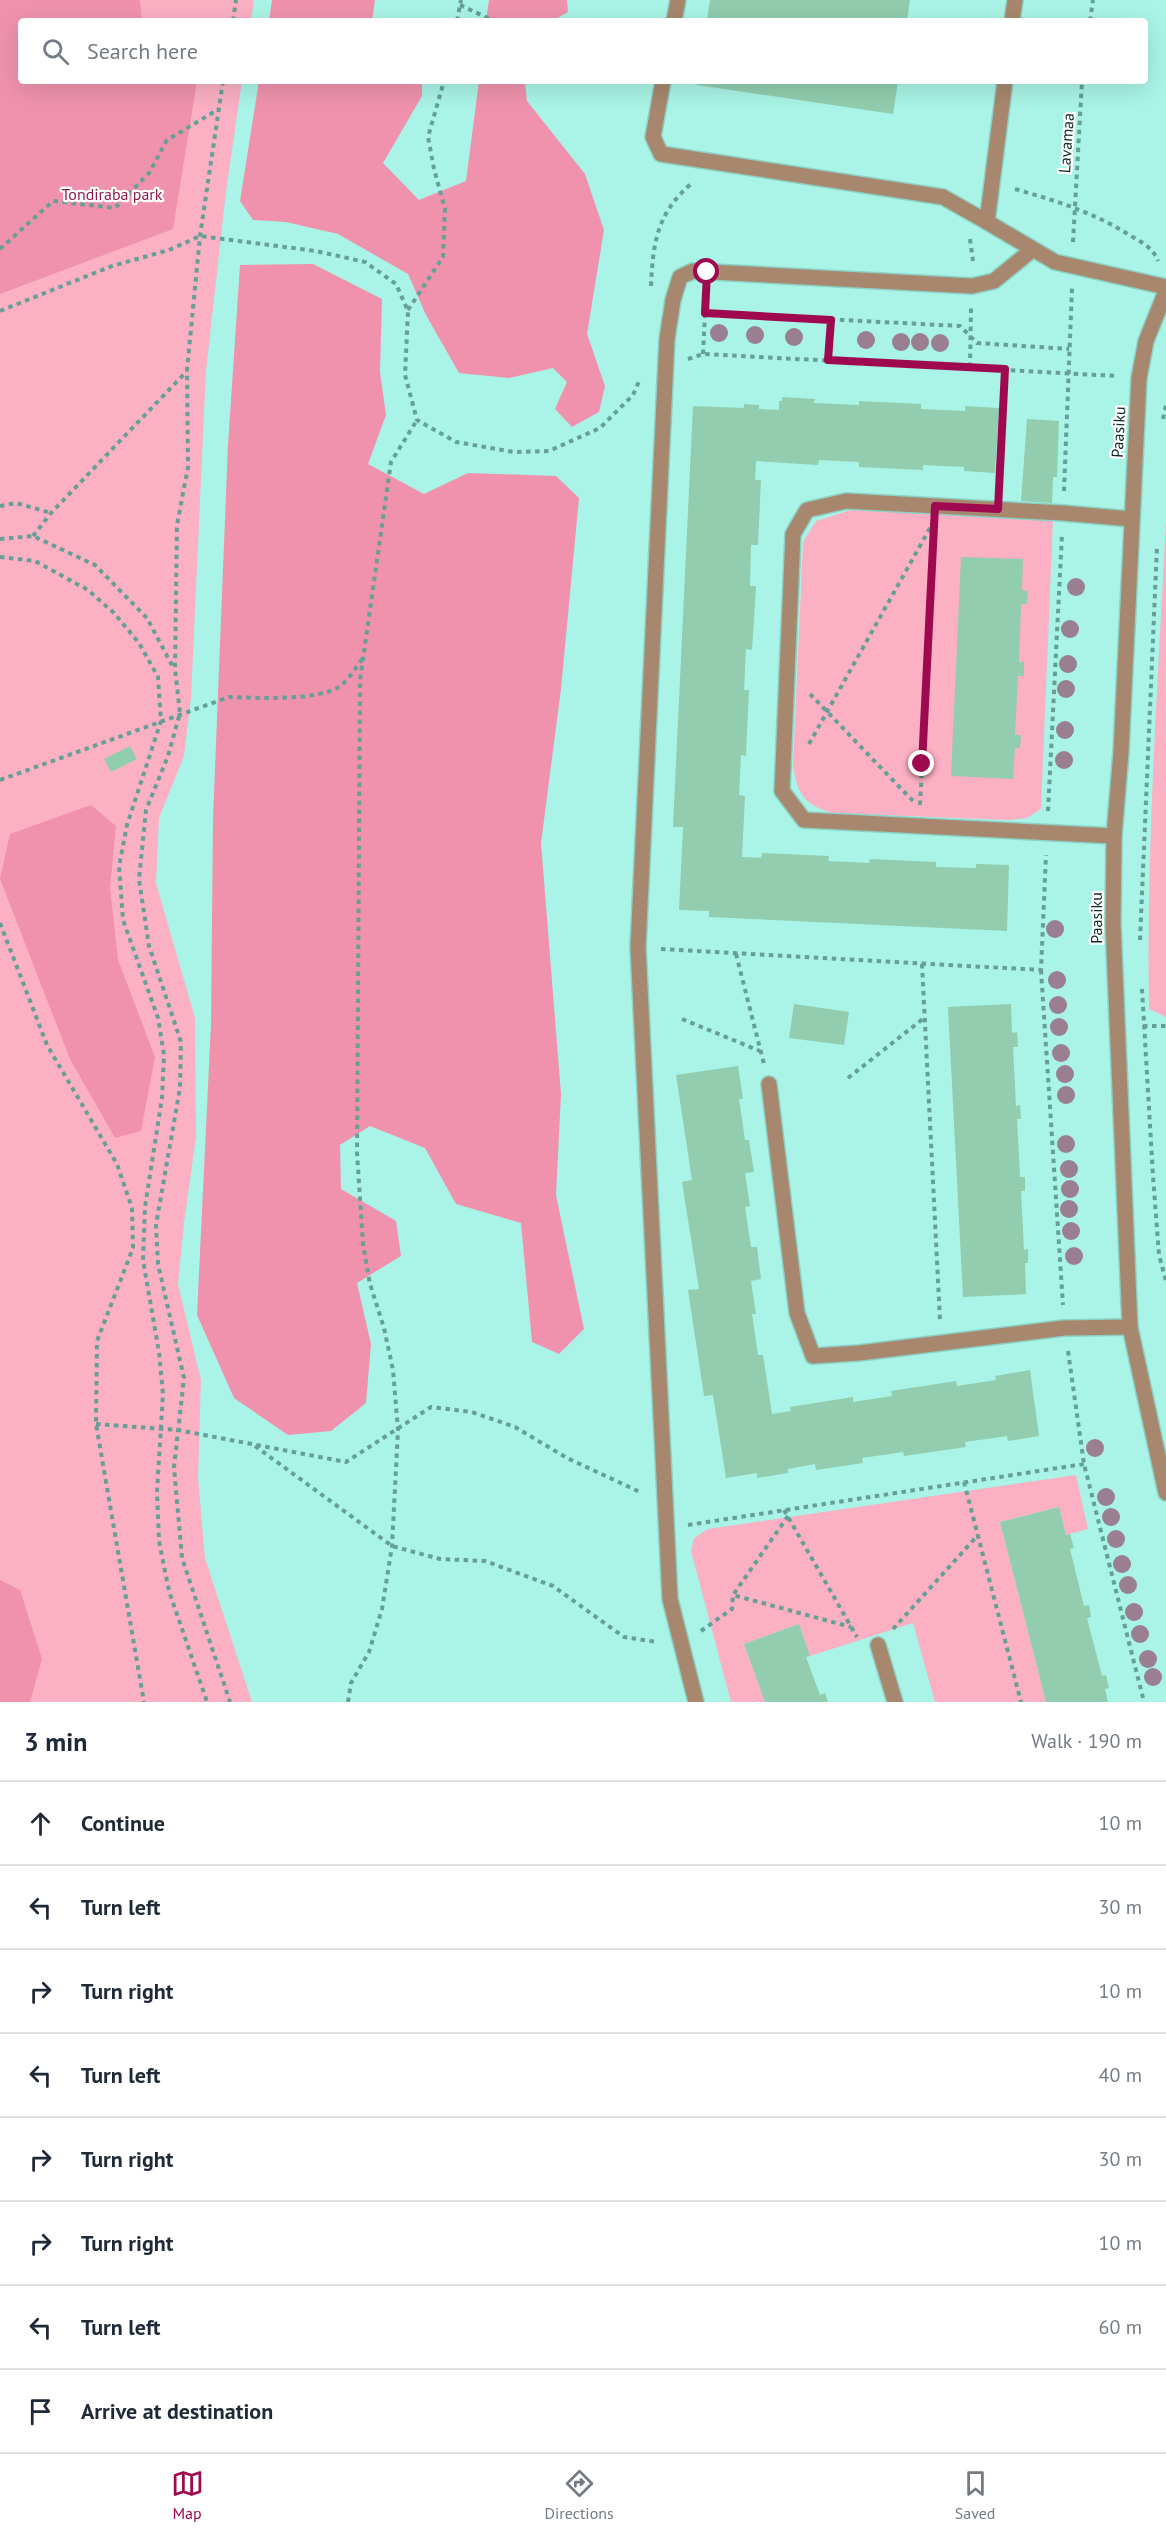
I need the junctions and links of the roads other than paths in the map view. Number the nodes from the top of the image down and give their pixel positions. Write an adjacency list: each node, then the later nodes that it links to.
1 (678, 0): 3 (street)
2 (1015, 0): 4 (street)
3 (675, 18)
4 (1012, 18)
5 (662, 84): 7 (street)
6 (1005, 84): 7 (street)
7 (987, 222): 8 (street)
8 (1032, 250): 9 (street); 16 (street)
9 (1166, 290): 10 (street, Paasiku)
10 (1131, 519): 11 (street, Paasiku); 11 (street)
11 (1114, 836): 13 (street, Paasiku)
12 (769, 1084): 13 (street)
13 (1130, 1327): 14 (street, Paasiku)
14 (1166, 1493)
15 (878, 1645): 17 (street)
16 (696, 1702)
17 (895, 1702)

